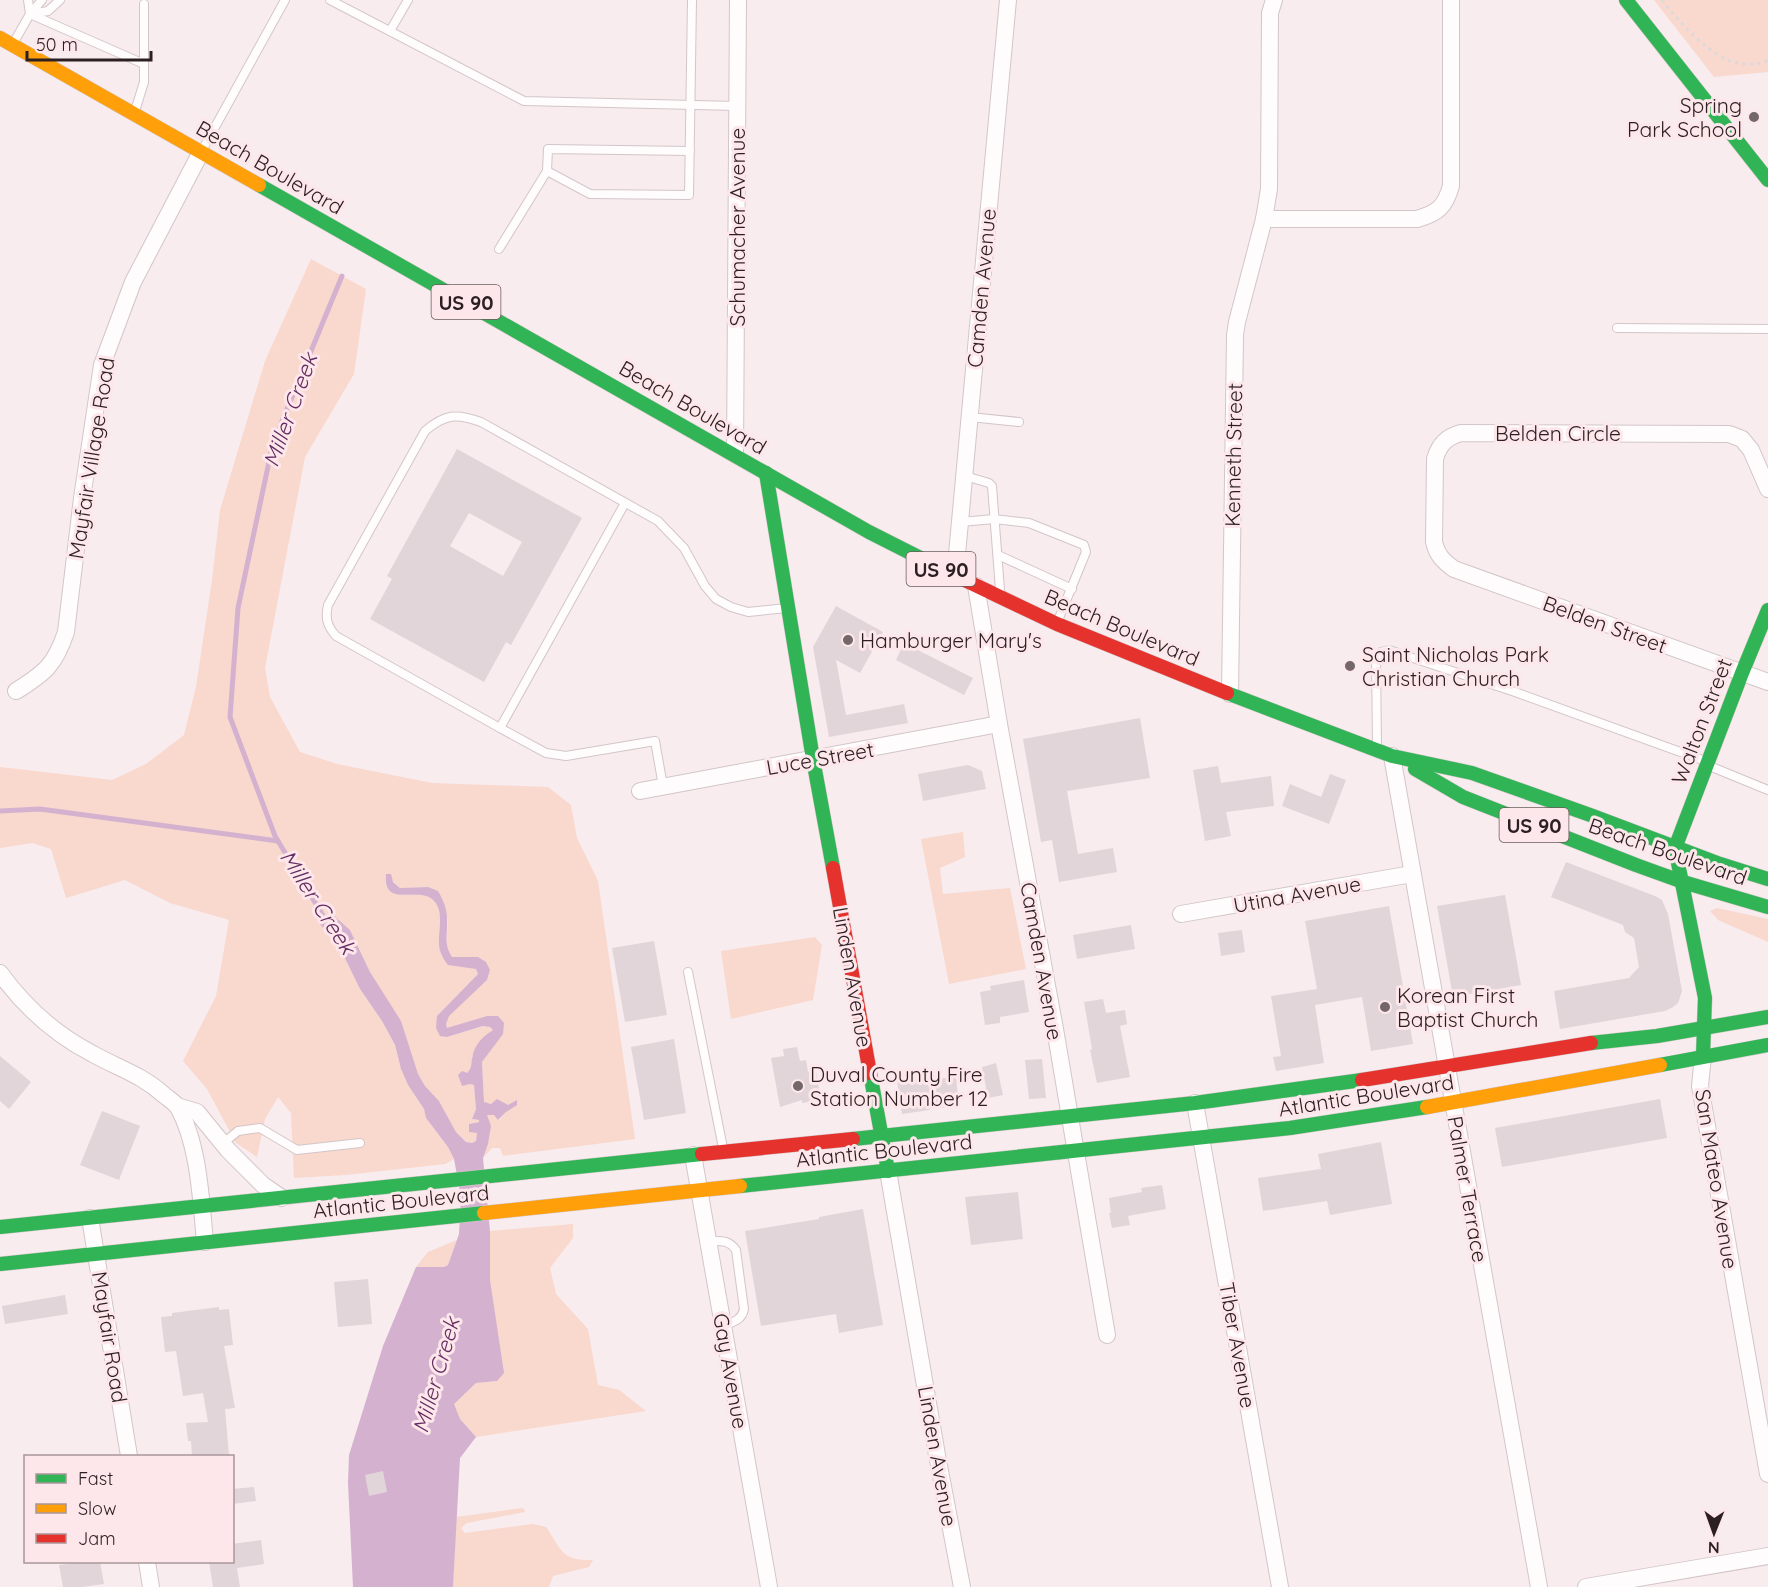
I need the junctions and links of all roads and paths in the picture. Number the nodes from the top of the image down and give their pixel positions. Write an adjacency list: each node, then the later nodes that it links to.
1 (28, 0): 15 (lane)
2 (42, 0): 15 (lane)
3 (60, 0): 15 (lane)
4 (285, 0): 25 (lane)
5 (330, 0): 16 (lane)
6 (408, 0): 16 (lane)
7 (692, 0): 21 (lane)
8 (738, 0): 22 (street, Schumacher Avenue)
9 (1008, 0): 32 (street, Camden Avenue)
10 (1274, 0): 28 (street, Kenneth Street)
11 (1452, 0): 28 (street)
12 (1626, 0): 27 (main road)
13 (1662, 0): 19 (path)
14 (144, 4): 20 (lane)
15 (30, 14): 18 (lane); 20 (lane)
16 (390, 31): 21 (lane)
17 (0, 38): 18 (main road, Beach Boulevard / US 90)
18 (13, 45): 23 (main road, Beach Boulevard / US 90)
19 (1768, 60)
20 (144, 64): 23 (lane)
21 (690, 105): 22 (lane); 24 (lane)
22 (737, 106): 34 (street, Schumacher Avenue)
23 (134, 114): 25 (main road, Beach Boulevard / US 90)
24 (690, 151): 26 (lane); 26 (lane)
25 (201, 152): 34 (main road, Beach Boulevard / US 90); 52 (street, Mayfair Village Road)
26 (547, 171): 29 (lane)
27 (1768, 180)
28 (1264, 219): 53 (street, Kenneth Street)
29 (500, 249)
30 (1617, 328): 31 (lane)
31 (1768, 329)
32 (970, 417): 33 (lane); 36 (street, Camden Avenue)
33 (1019, 422)
34 (735, 454): 35 (main road, Beach Boulevard / US 90)
35 (766, 473): 43 (main road, Beach Boulevard / US 90); 47 (main road, Linden Avenue)
36 (964, 476): 39 (lane); 40 (street, Camden Avenue)
37 (1768, 489): 42 (street, Belden Circle)
38 (625, 503): 47 (lane); 55 (lane); 55 (lane)
39 (994, 519): 40 (lane); 41 (lane); 45 (lane)
40 (961, 522): 43 (street, Camden Avenue)
41 (998, 555): 45 (lane); 46 (lane)
42 (1444, 562): 50 (street, Belden Street)
43 (955, 576): 44 (main road, Beach Boulevard / US 90)
44 (976, 586): 46 (main road, Beach Boulevard / US 90); 54 (street, Camden Avenue)
45 (1072, 589): 49 (lane)
46 (1000, 597): 49 (main road, Beach Boulevard / US 90)
47 (788, 608): 57 (main road, Linden Avenue)
48 (1768, 610): 50 (main road, Walton Street)
49 (1057, 624): 53 (main road, Beach Boulevard / US 90)
50 (1742, 673): 51 (street, Belden Street); 58 (main road, Walton Street)
51 (1768, 682)
52 (15, 691)
53 (1230, 694): 56 (main road, Beach Boulevard / US 90)
54 (999, 724): 57 (street, Luce Street); 78 (street, Camden Avenue)
55 (500, 728): 59 (lane)
56 (1385, 753): 58 (lane); 62 (main road, Beach Boulevard / US 90); 63 (street, Palmer Terrace); 65 (main road, Beach Boulevard / US 90)
57 (813, 759): 59 (street, Luce Street); 79 (main road, Linden Avenue)
58 (1707, 764): 60 (lane); 62 (main road, Walton Street)
59 (663, 786): 61 (street, Luce Street)
60 (1768, 790)
61 (640, 791)
62 (1675, 848): 64 (main road, Beach Boulevard / US 90); 65 (main road, San Mateo Avenue)
63 (1413, 874): 67 (street, Utina Avenue); 74 (street, Palmer Terrace)
64 (1768, 879)
65 (1683, 882): 66 (main road, Beach Boulevard / US 90); 71 (main road, San Mateo Avenue)
66 (1768, 907)
67 (1181, 914)
68 (688, 972): 83 (lane)
69 (0, 973): 77 (street)
70 (1768, 1017): 71 (main road, Atlantic Boulevard)
71 (1704, 1028): 73 (main road, San Mateo Avenue); 74 (main road, Atlantic Boulevard)
72 (1768, 1045): 73 (main road, Atlantic Boulevard)
73 (1703, 1056): 76 (main road, Atlantic Boulevard); 99 (street, San Mateo Avenue)
74 (1447, 1067): 75 (main road, Atlantic Boulevard); 76 (street, Palmer Terrace)
75 (1195, 1103): 78 (main road, Atlantic Boulevard); 80 (street, Tiber Avenue)
76 (1453, 1103): 80 (main road, Atlantic Boulevard); 106 (street, Palmer Terrace)
77 (177, 1106): 81 (street); 89 (street)
78 (1070, 1116): 79 (main road, Atlantic Boulevard); 84 (street, Camden Avenue)
79 (882, 1136): 83 (main road, Atlantic Boulevard); 86 (main road, Linden Avenue)
80 (1201, 1138): 84 (main road, Atlantic Boulevard); 105 (street, Tiber Avenue)
81 (222, 1143): 82 (lane); 88 (street)
82 (360, 1143)
83 (724, 1152): 85 (main road, Atlantic Boulevard)
84 (1076, 1152): 86 (main road, Atlantic Boulevard); 97 (street, Camden Avenue)
85 (693, 1155): 87 (street, Gay Avenue); 88 (main road, Atlantic Boulevard)
86 (888, 1171): 87 (main road, Atlantic Boulevard); 104 (street, Linden Avenue)
87 (699, 1191): 92 (street, Gay Avenue); 93 (main road, Atlantic Boulevard)
88 (282, 1198): 89 (main road, Atlantic Boulevard)
89 (202, 1207): 90 (main road, Atlantic Boulevard); 93 (street)
90 (90, 1218): 91 (main road, Atlantic Boulevard); 94 (street, Mayfair Road)
91 (0, 1227)
92 (708, 1241): 96 (street, Gay Avenue); 96 (lane)
93 (205, 1242): 94 (main road, Atlantic Boulevard)
94 (96, 1254): 95 (main road, Atlantic Boulevard); 98 (street, Mayfair Road)
95 (0, 1264)
96 (723, 1326): 103 (street, Gay Avenue)
97 (1107, 1335)
98 (129, 1455)
99 (1768, 1474)
100 (1768, 1556): 107 (street)
101 (147, 1563): 102 (street)
102 (151, 1587)
103 (770, 1587)
104 (962, 1587)
105 (1280, 1587)
106 (1539, 1587)
107 (1586, 1587)

